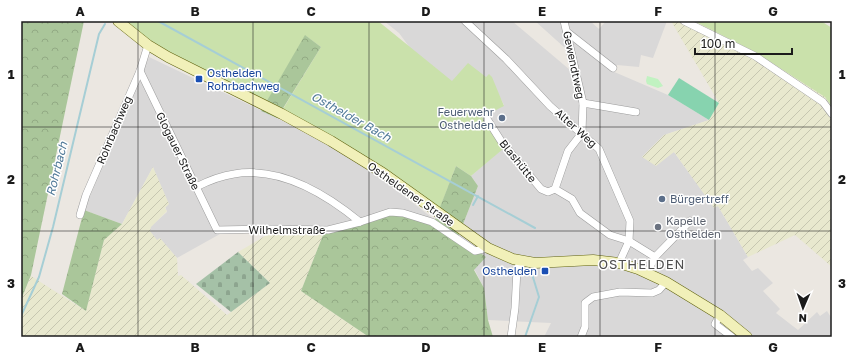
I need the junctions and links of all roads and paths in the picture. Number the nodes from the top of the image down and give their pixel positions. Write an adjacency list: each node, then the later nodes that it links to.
1 (118, 21): 6 (main road, Ostheldener Straße)
2 (465, 21): 13 (street, Alter Weg)
3 (564, 21): 5 (street, Gewendtweg)
4 (684, 21): 11 (street)
5 (567, 32): 7 (street); 9 (street, Gewendtweg)
6 (148, 45): 8 (street, Rohrbachweg); 21 (main road, Ostheldener Straße)
7 (613, 68)
8 (140, 71): 14 (street, Glogauer Straße); 16 (street, Rohrbachweg)
9 (583, 103): 10 (street); 13 (street, Gewendtweg)
10 (636, 112)
11 (832, 114)
12 (487, 119): 15 (street, Blashütte)
13 (582, 132): 15 (street); 20 (street, Alter Weg)
14 (196, 187): 18 (street); 19 (street, Glogauer Straße)
15 (555, 189): 20 (street, Blashütte)
16 (80, 215)
17 (690, 221): 22 (street)
18 (360, 222): 19 (street, Wilhelmstraße); 21 (street, Wilhelmstraße)
19 (217, 230)
20 (629, 241): 22 (street, Blashütte); 24 (street, Alter Weg)
21 (488, 248): 23 (main road, Ostheldener Straße)
22 (655, 257): 25 (street)
23 (521, 260): 24 (main road, Ostheldener Straße); 28 (street)
24 (620, 263): 25 (main road, Ostheldener Straße)
25 (647, 273): 26 (main road, Ostheldener Straße)
26 (666, 282): 27 (main road, Ostheldener Straße); 29 (street)
27 (720, 315): 30 (street); 31 (main road, Ostheldener Straße)
28 (511, 337)
29 (581, 337)
30 (732, 337)
31 (747, 337)

